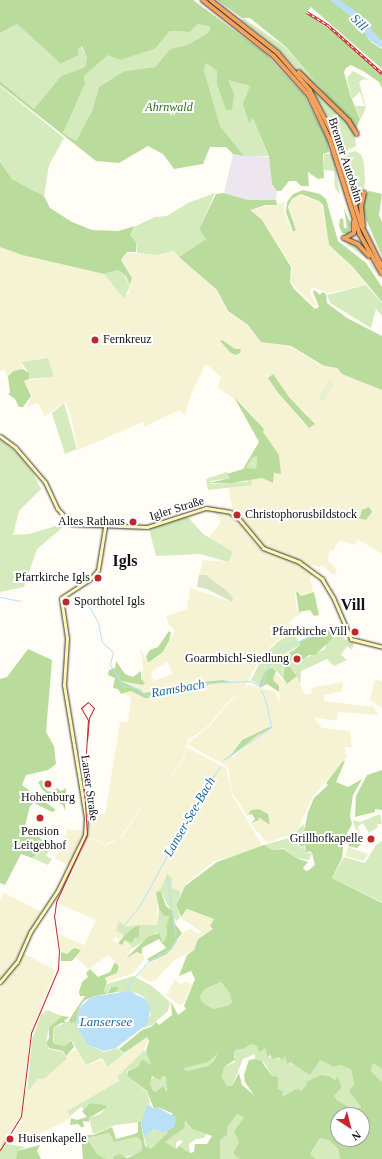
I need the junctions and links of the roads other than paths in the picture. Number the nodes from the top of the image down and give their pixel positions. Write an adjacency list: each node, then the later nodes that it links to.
1 (203, 0): 5 (highway, Brenner Autobahn)
2 (211, 0): 3 (highway, Brenner Autobahn)
3 (289, 64): 4 (highway); 5 (highway, Brenner Autobahn)
4 (357, 134)
5 (337, 151): 6 (highway, Brenner Autobahn)
6 (339, 158): 8 (highway, Brenner Autobahn); 9 (highway, Brenner Autobahn)
7 (364, 193): 9 (highway)
8 (353, 216): 10 (highway, Brenner Autobahn); 10 (highway)
9 (365, 233): 10 (highway, Brenner Autobahn)
10 (380, 267): 11 (highway, Brenner Autobahn)
11 (382, 273)
12 (0, 436): 13 (main road, Igler Straße)
13 (105, 526): 14 (main road, Igler Straße); 15 (main road, Lanser Straße)
14 (382, 647)
15 (0, 982)

